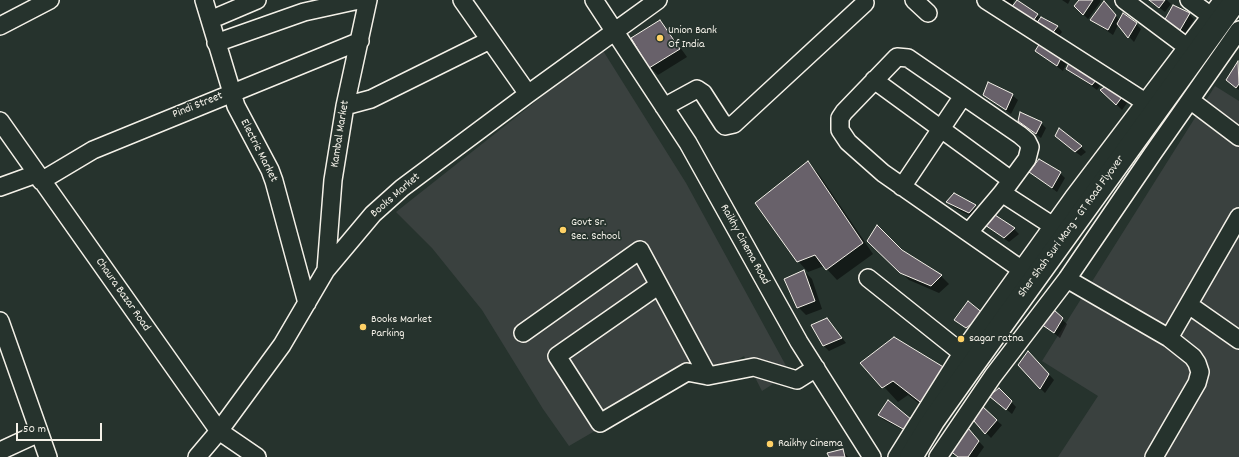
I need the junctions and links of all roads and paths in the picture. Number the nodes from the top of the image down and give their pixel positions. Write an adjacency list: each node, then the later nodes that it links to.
1 (50, 0): 20 (street)
2 (204, 0): 18 (street, Electric Market)
3 (257, 0): 18 (street)
4 (359, 0): 25 (street)
5 (368, 0): 23 (street, Kambal Market)
6 (462, 0): 24 (street)
7 (594, 0): 22 (street, Raikhy Cinema Road)
8 (658, 0): 22 (street, Books Market)
9 (914, 0): 16 (street)
10 (986, 0): 32 (street)
11 (1124, 0): 26 (street)
12 (1190, 0): 17 (street)
13 (1222, 0): 17 (street)
14 (1236, 0): 67 (main road, Sher Shah Suri Marg - GT Road Flyover)
15 (865, 4): 34 (street)
16 (928, 13)
17 (1211, 16): 26 (street)
18 (210, 20): 25 (street, Electric Market)
19 (1239, 20): 68 (main road, Sher Shah Suri Marg - GT Road Flyover)
20 (0, 26)
21 (1239, 30): 31 (street)
22 (614, 33): 29 (street, Books Market); 34 (street, Raikhy Cinema Road)
23 (360, 40): 28 (street, Pindi Street); 33 (street, Kambal Market)
24 (490, 40): 29 (street); 33 (street)
25 (216, 43): 28 (street, Electric Market)
26 (1187, 47): 32 (street)
27 (874, 80): 30 (street); 36 (street); 40 (street)
28 (231, 93): 38 (street, Pindi Street); 50 (street, Electric Market)
29 (528, 94): 45 (street, Books Market)
30 (963, 96): 36 (street); 41 (street)
31 (1190, 100): 37 (street); 48 (street)
32 (1145, 102): 43 (street)
33 (344, 106): 45 (street, Kambal Market)
34 (664, 107): 57 (street, Raikhy Cinema Road)
35 (0, 121): 38 (street, Chaura Bazar Road)
36 (940, 129): 40 (street); 41 (street)
37 (1239, 137)
38 (39, 177): 39 (street, Pindi Street); 59 (street, Chaura Bazar Road)
39 (0, 187)
40 (902, 187): 44 (street)
41 (1007, 187): 43 (street); 44 (street)
42 (1239, 217): 51 (street)
43 (1053, 226): 46 (street)
44 (969, 232): 46 (street)
45 (326, 270): 50 (street, Books Market)
46 (1022, 270): 56 (street)
47 (868, 278): 56 (street)
48 (1067, 279): 54 (street); 69 (street)
49 (659, 285): 53 (street); 58 (street); 58 (street)
50 (307, 303): 59 (street, Books Market)
51 (1189, 305): 54 (street); 55 (street)
52 (0, 321): 60 (street)
53 (523, 333)
54 (1169, 338): 70 (street)
55 (1239, 340)
56 (962, 353): 66 (street)
57 (816, 368): 58 (street); 65 (street, Raikhy Cinema Road)
58 (708, 376)
59 (218, 432): 63 (street, Books Market); 64 (street, Chaura Bazar Road)
60 (39, 433): 61 (street); 62 (street)
61 (10, 451)
62 (48, 457)
63 (197, 457)
64 (257, 457)
65 (872, 457)
66 (897, 457)
67 (911, 457)
68 (928, 457)
69 (938, 457)
70 (1154, 457)

